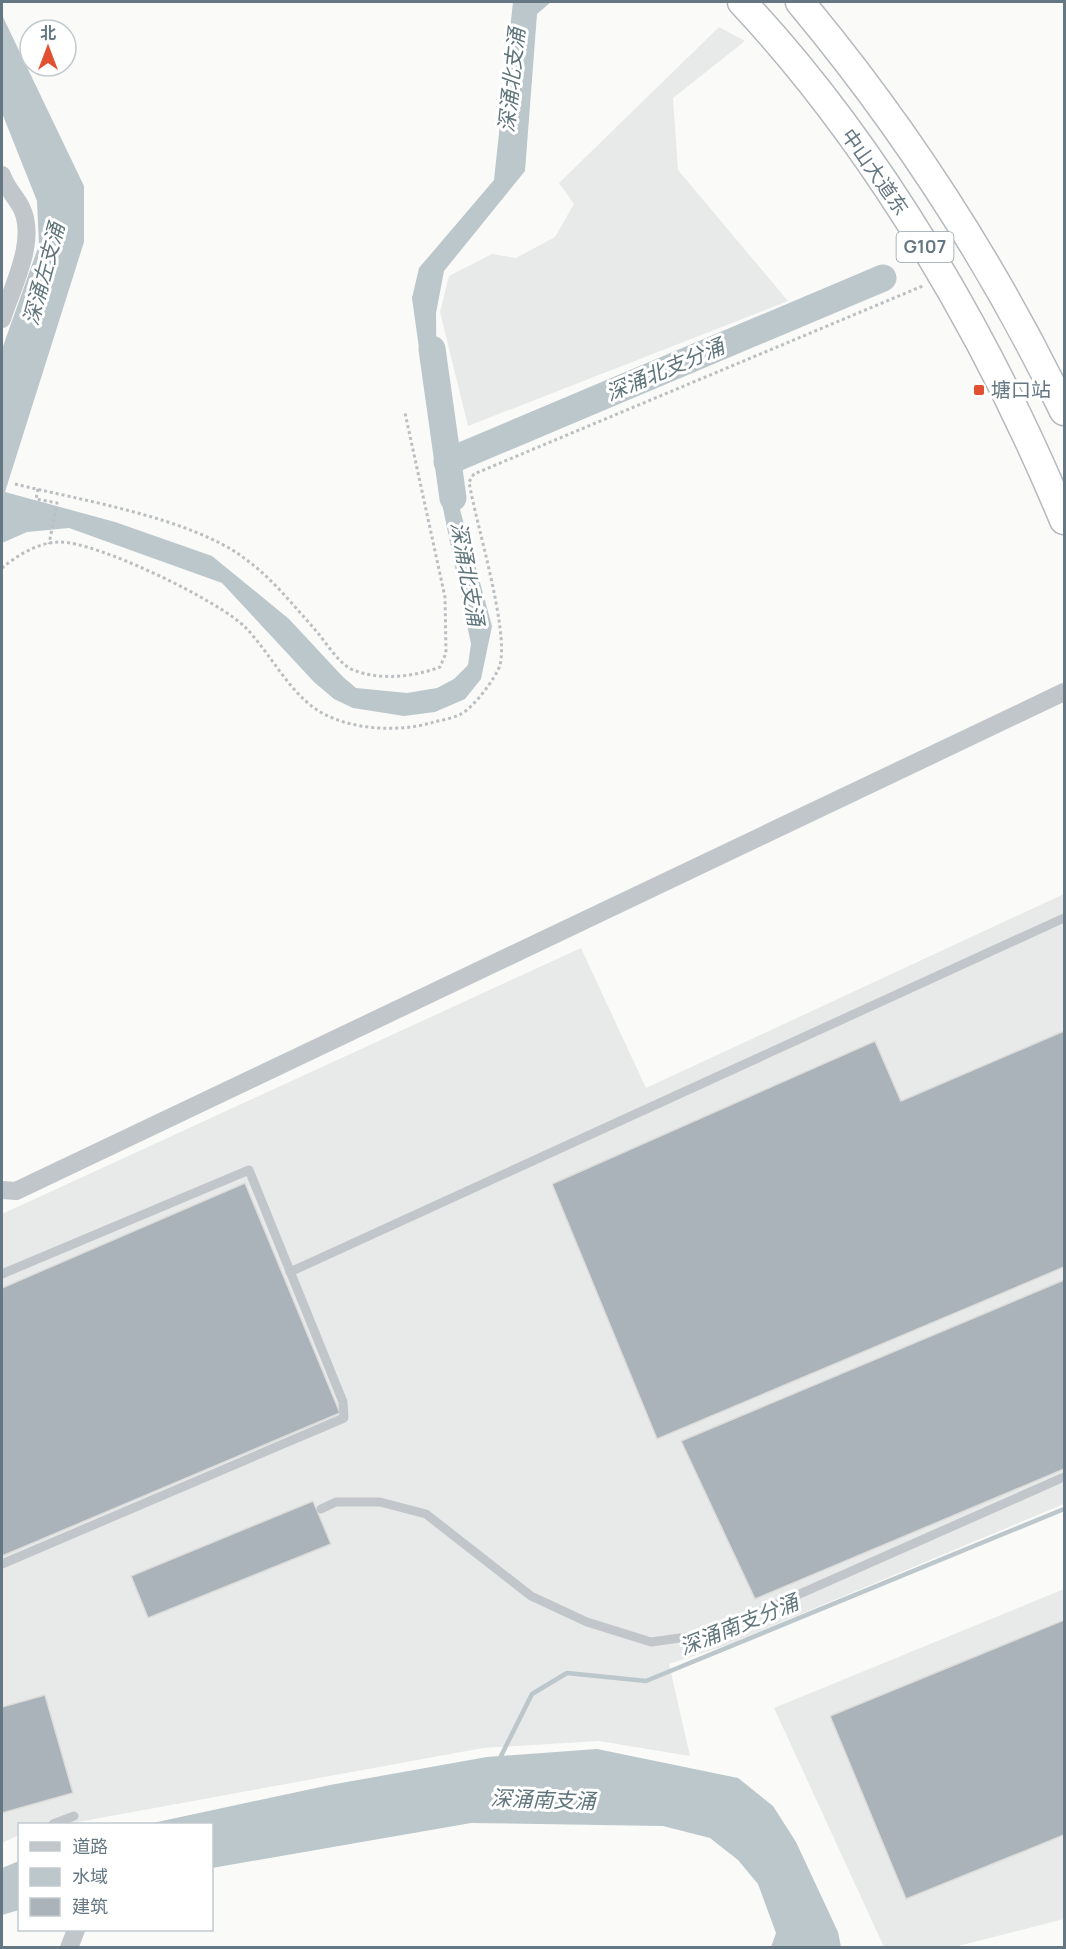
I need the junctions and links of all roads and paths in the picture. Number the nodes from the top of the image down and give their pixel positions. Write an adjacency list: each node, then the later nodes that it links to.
1 (742, 2): 4 (highway, 中山大道东 / G107)
2 (800, 2): 6 (highway, G107)
3 (2, 175): 5 (street)
4 (943, 277): 10 (highway, 中山大道东 / G107); 11 (path)
5 (2, 319)
6 (1065, 411)
7 (405, 413): 9 (path)
8 (15, 484): 9 (path)
9 (38, 489): 11 (path)
10 (1065, 520)
11 (49, 544): 12 (path)
12 (2, 568)
13 (1065, 692): 15 (street)
14 (1065, 918): 16 (lane)
15 (2, 1190)
16 (290, 1272): 17 (lane); 20 (lane)
17 (2, 1274)
18 (1065, 1477): 19 (lane)
19 (321, 1509)
20 (2, 1564)
21 (74, 1816): 22 (lane)
22 (56, 1823)
23 (75, 1931): 24 (street)
24 (69, 1947)

